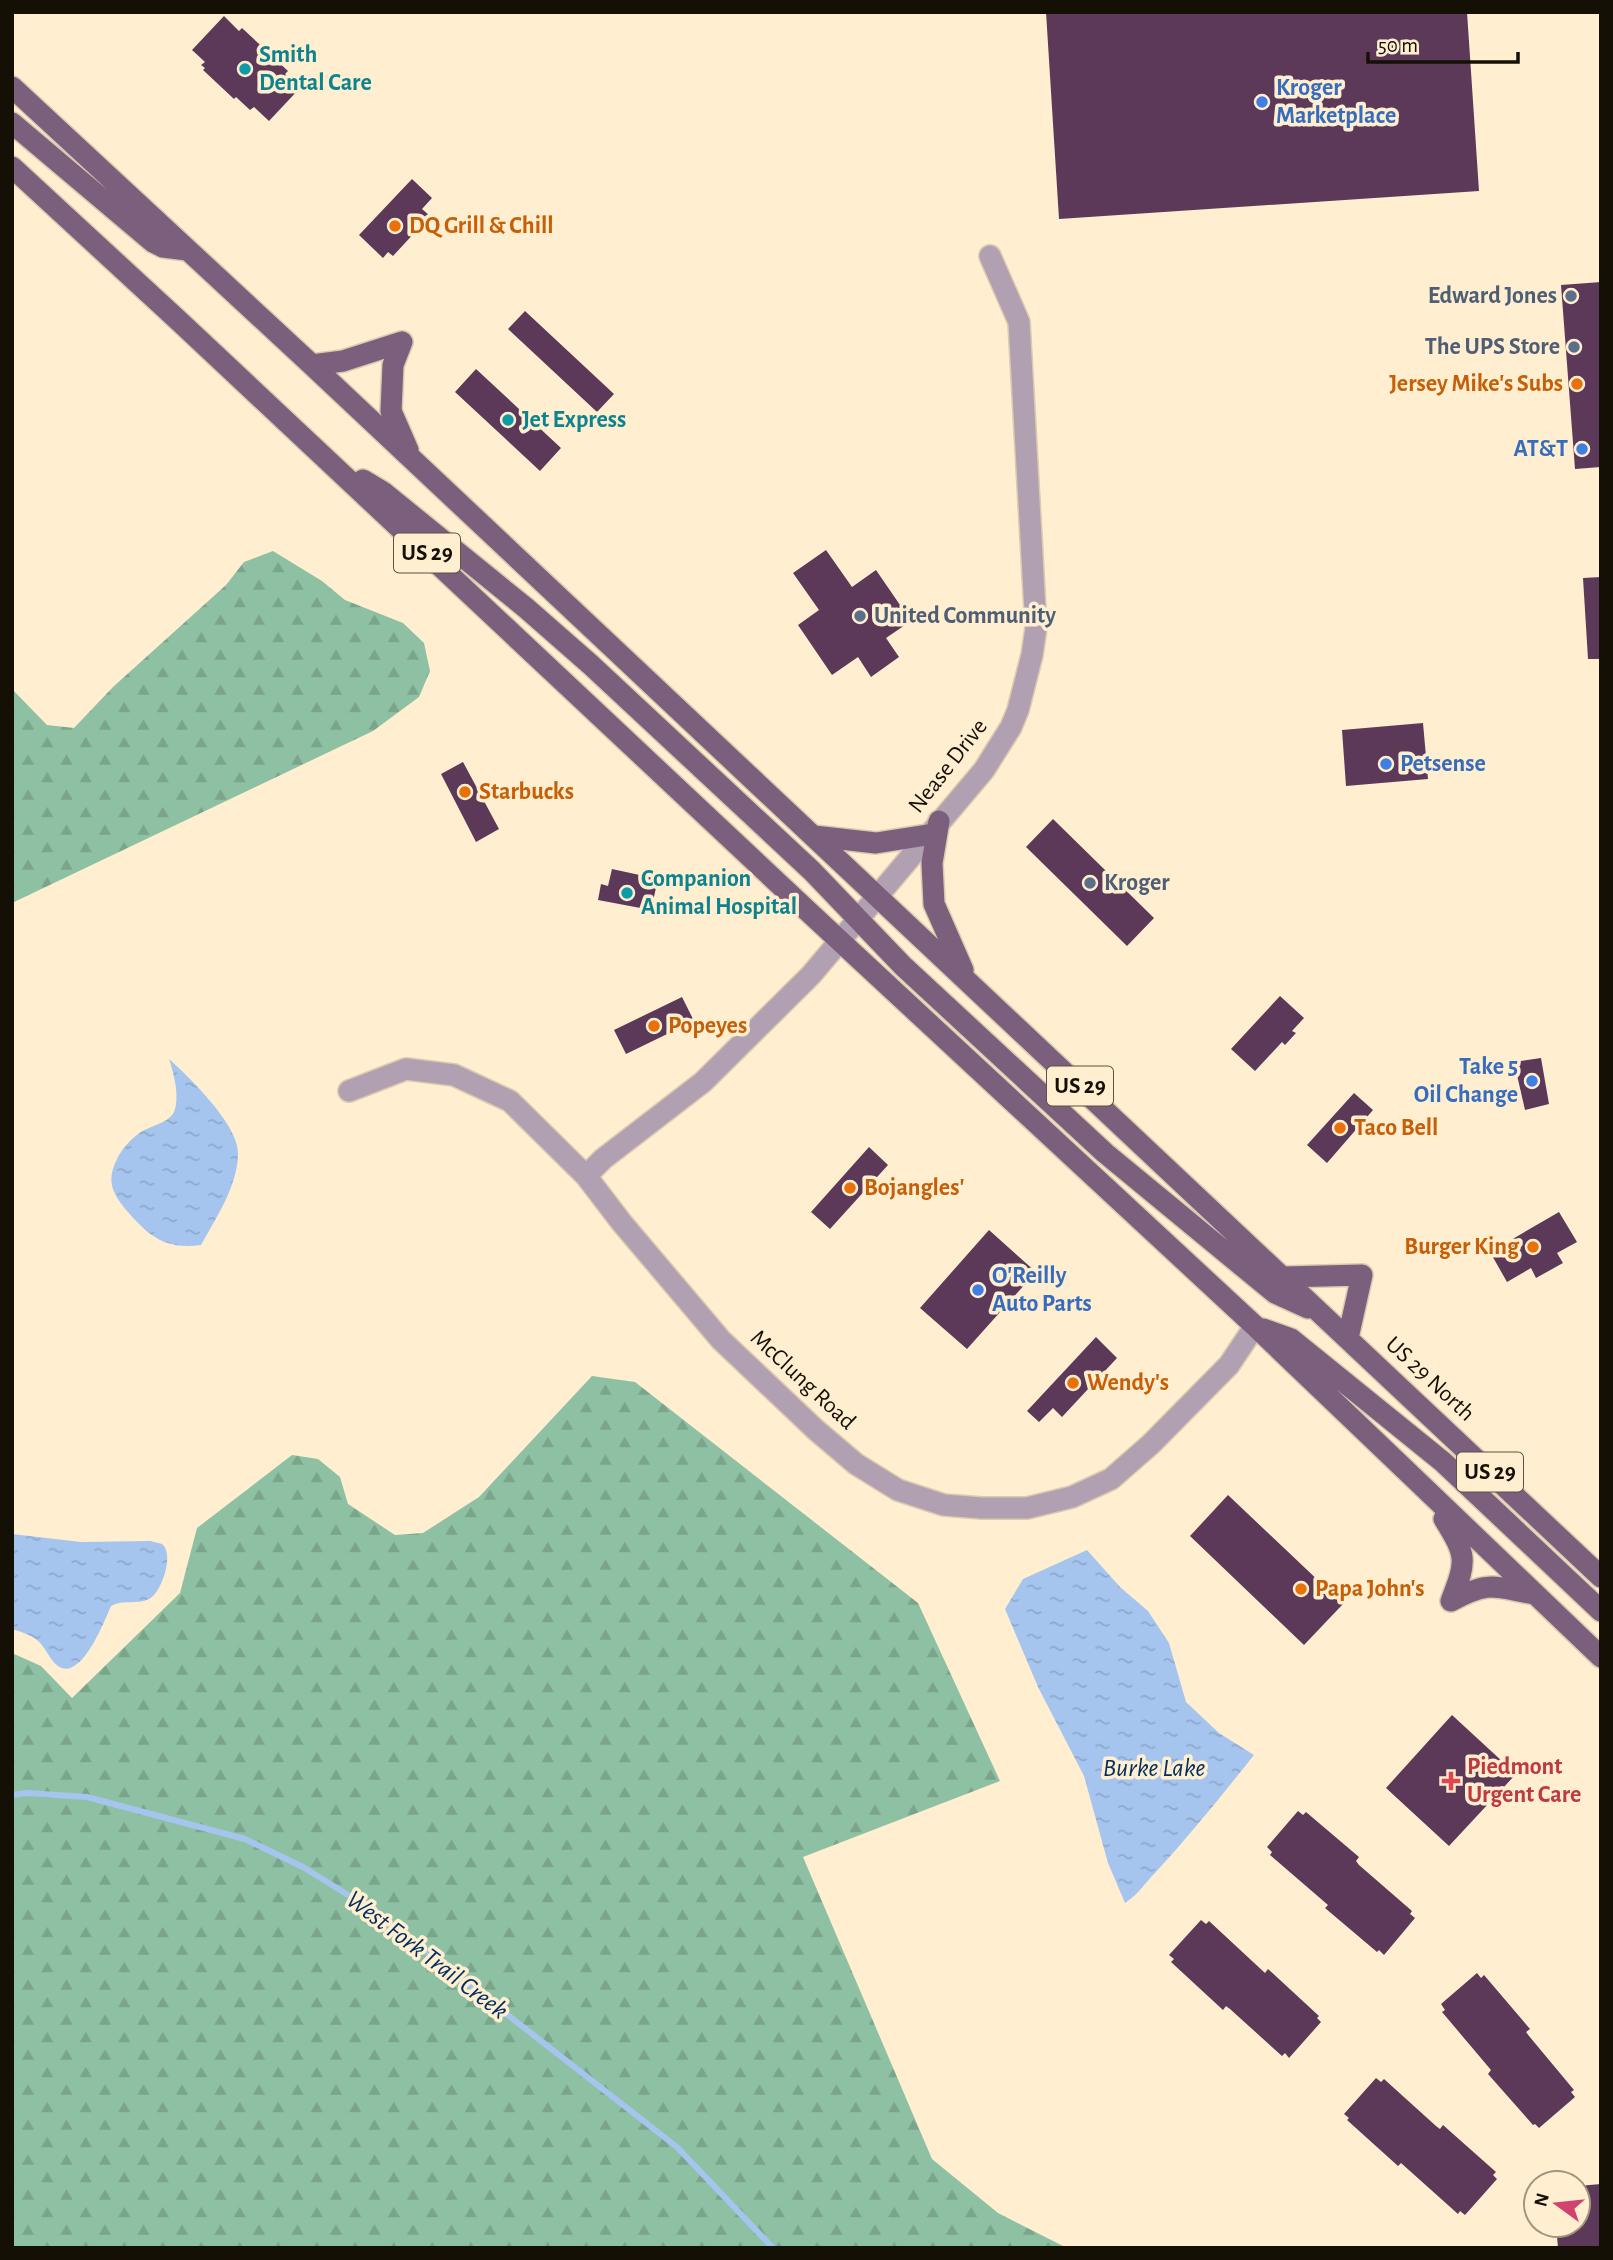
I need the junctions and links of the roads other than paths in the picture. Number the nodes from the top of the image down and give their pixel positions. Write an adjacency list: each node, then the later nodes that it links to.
1 (12, 87): 4 (main road, US 29)
2 (12, 123): 4 (main road)
3 (12, 167): 7 (main road, US 29)
4 (187, 250): 6 (main road, US 29)
5 (990, 257): 9 (street, Nease Drive)
6 (312, 365): 8 (main road, US 29); 8 (main road)
7 (323, 456): 12 (main road); 13 (main road, US 29)
8 (412, 458): 10 (main road, US 29)
9 (933, 828): 10 (main road); 11 (street, Nease Drive); 14 (main road)
10 (814, 836): 11 (main road, US 29)
11 (876, 895): 12 (street, Nease Drive); 14 (main road, US 29)
12 (858, 919): 13 (street, Nease Drive); 18 (main road)
13 (840, 941): 16 (street, Nease Drive); 19 (main road, US 29)
14 (971, 984): 17 (main road, US 29)
15 (349, 1091): 16 (street, McClung Road)
16 (586, 1176): 19 (street, McClung Road)
17 (1284, 1277): 18 (main road, US 29 North / US 29); 20 (main road)
18 (1325, 1317): 20 (main road, US 29 North / US 29)
19 (1255, 1325): 21 (main road, US 29); 24 (main road)
20 (1348, 1338): 22 (main road, US 29 North / US 29)
21 (1428, 1493): 23 (main road, US 29); 23 (main road)
22 (1601, 1577)
23 (1535, 1594): 25 (main road, US 29)
24 (1601, 1611)
25 (1601, 1657)

